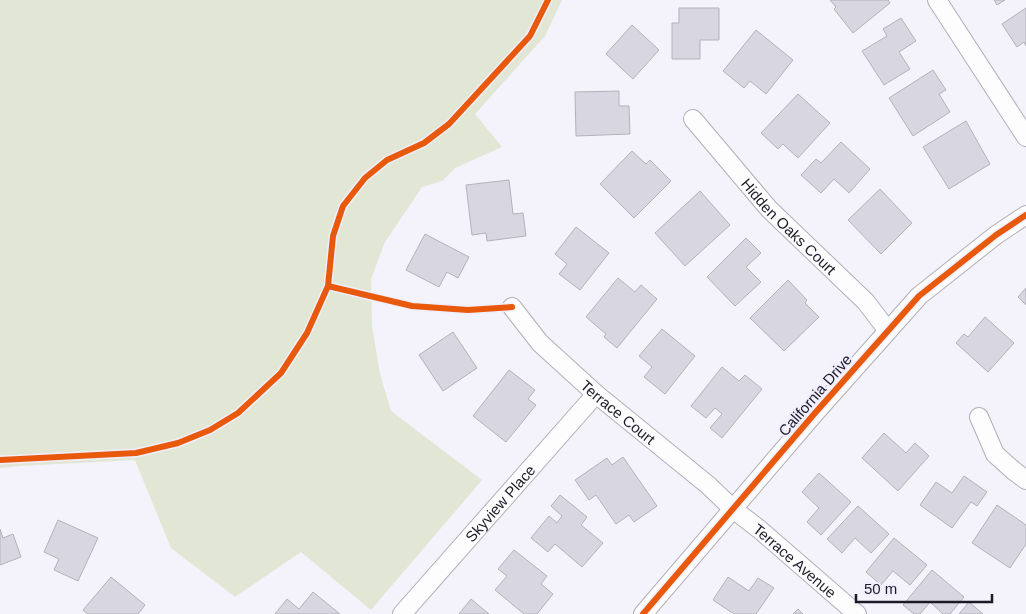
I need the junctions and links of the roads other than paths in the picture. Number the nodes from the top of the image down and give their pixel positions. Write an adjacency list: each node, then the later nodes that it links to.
1 (937, 0): 3 (street)
2 (693, 119): 6 (street, Hidden Oaks Court)
3 (1026, 137)
4 (1026, 215): 6 (street, California Drive)
5 (512, 307): 7 (street, Terrace Court)
6 (888, 331): 10 (street, California Drive)
7 (596, 394): 10 (street, Terrace Court); 11 (street, Skyview Place)
8 (979, 417): 9 (street)
9 (1026, 480)
10 (734, 509): 12 (street, California Drive); 13 (street, Terrace Avenue)
11 (402, 614)
12 (643, 614)
13 (857, 614)

